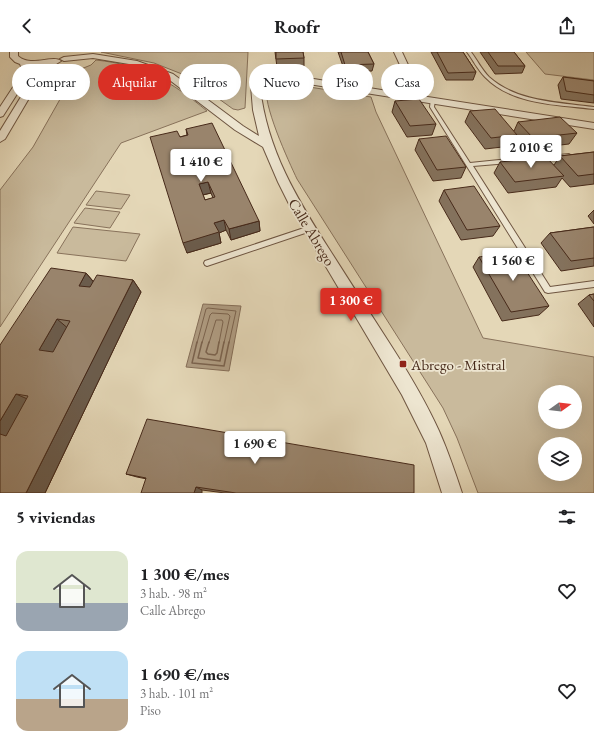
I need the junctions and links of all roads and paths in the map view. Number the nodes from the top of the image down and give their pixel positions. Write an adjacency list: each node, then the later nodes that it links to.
1 (14, 52): 7 (street)
2 (76, 52): 6 (street)
3 (398, 52): 8 (street)
4 (469, 52): 11 (lane)
5 (91, 54): 6 (street); 15 (street)
6 (61, 60): 7 (street); 14 (street)
7 (24, 63): 12 (street)
8 (404, 64)
9 (381, 92): 15 (street, Calle Abrego)
10 (433, 100): 13 (street); 19 (lane)
11 (594, 108)
12 (0, 114)
13 (594, 126)
14 (0, 139)
15 (267, 146): 20 (street, Calle Abrego)
16 (576, 155): 17 (lane)
17 (530, 160)
18 (515, 161): 19 (lane)
19 (469, 165): 22 (lane)
20 (309, 229): 21 (lane); 23 (street, Calle Abrego)
21 (207, 263)
22 (594, 284)
23 (452, 493)

